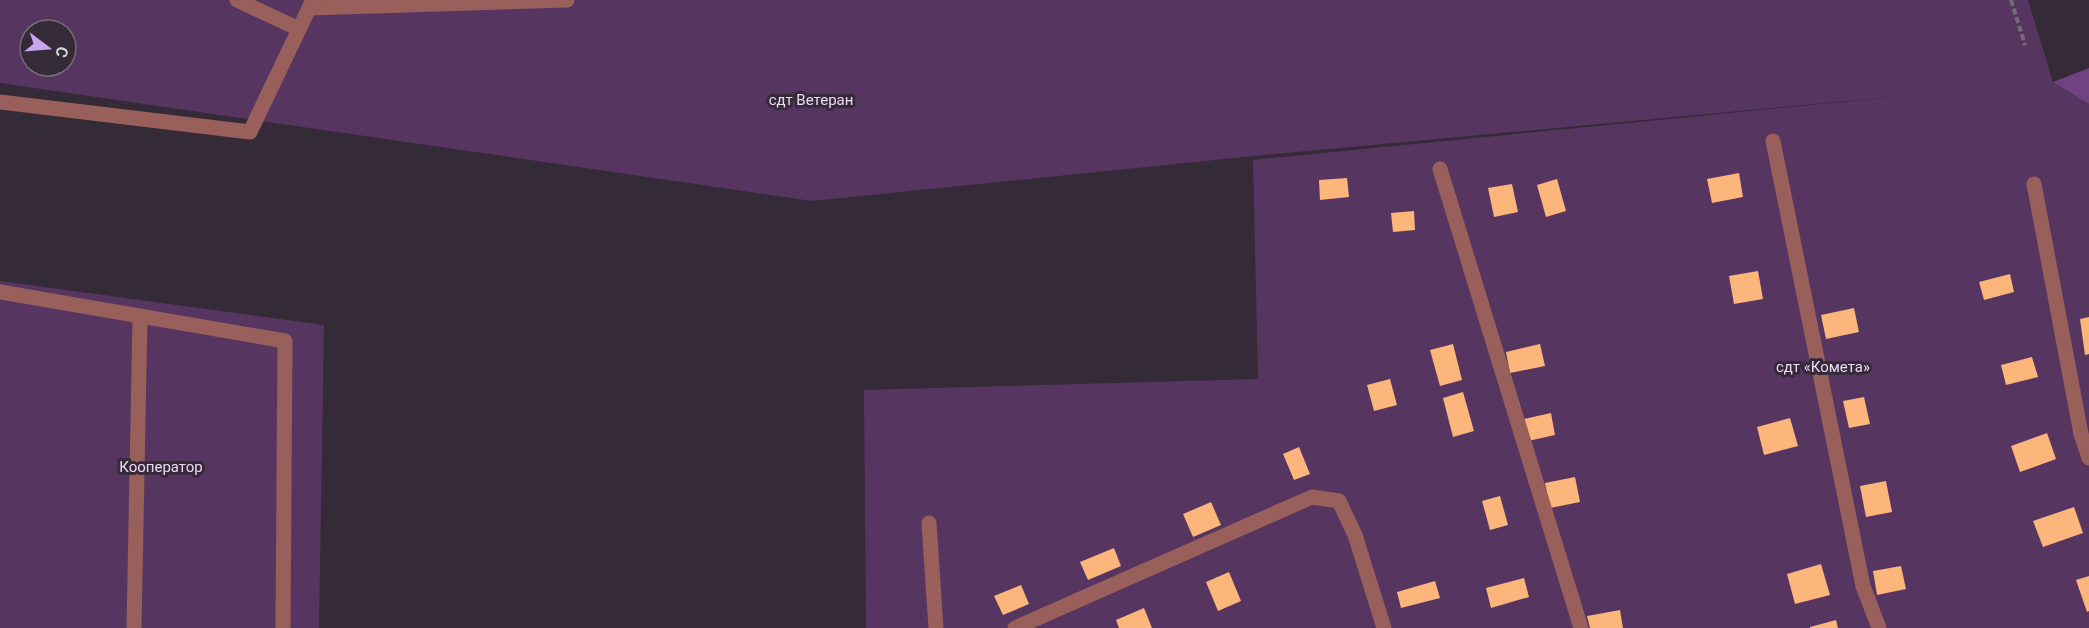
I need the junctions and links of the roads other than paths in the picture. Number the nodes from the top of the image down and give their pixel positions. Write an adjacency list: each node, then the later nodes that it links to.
1 (237, 0): 4 (street)
2 (567, 0): 3 (street)
3 (311, 4): 4 (street)
4 (299, 29): 5 (street)
5 (0, 102)
6 (1773, 141): 19 (street)
7 (1440, 169): 18 (street)
8 (2034, 184): 11 (street)
9 (0, 292): 10 (street)
10 (140, 316): 13 (street); 14 (street)
11 (2089, 458)
12 (929, 523): 15 (street)
13 (134, 628)
14 (283, 628)
15 (936, 628)
16 (1016, 628): 17 (street)
17 (1384, 628)
18 (1581, 628)
19 (1879, 628)

